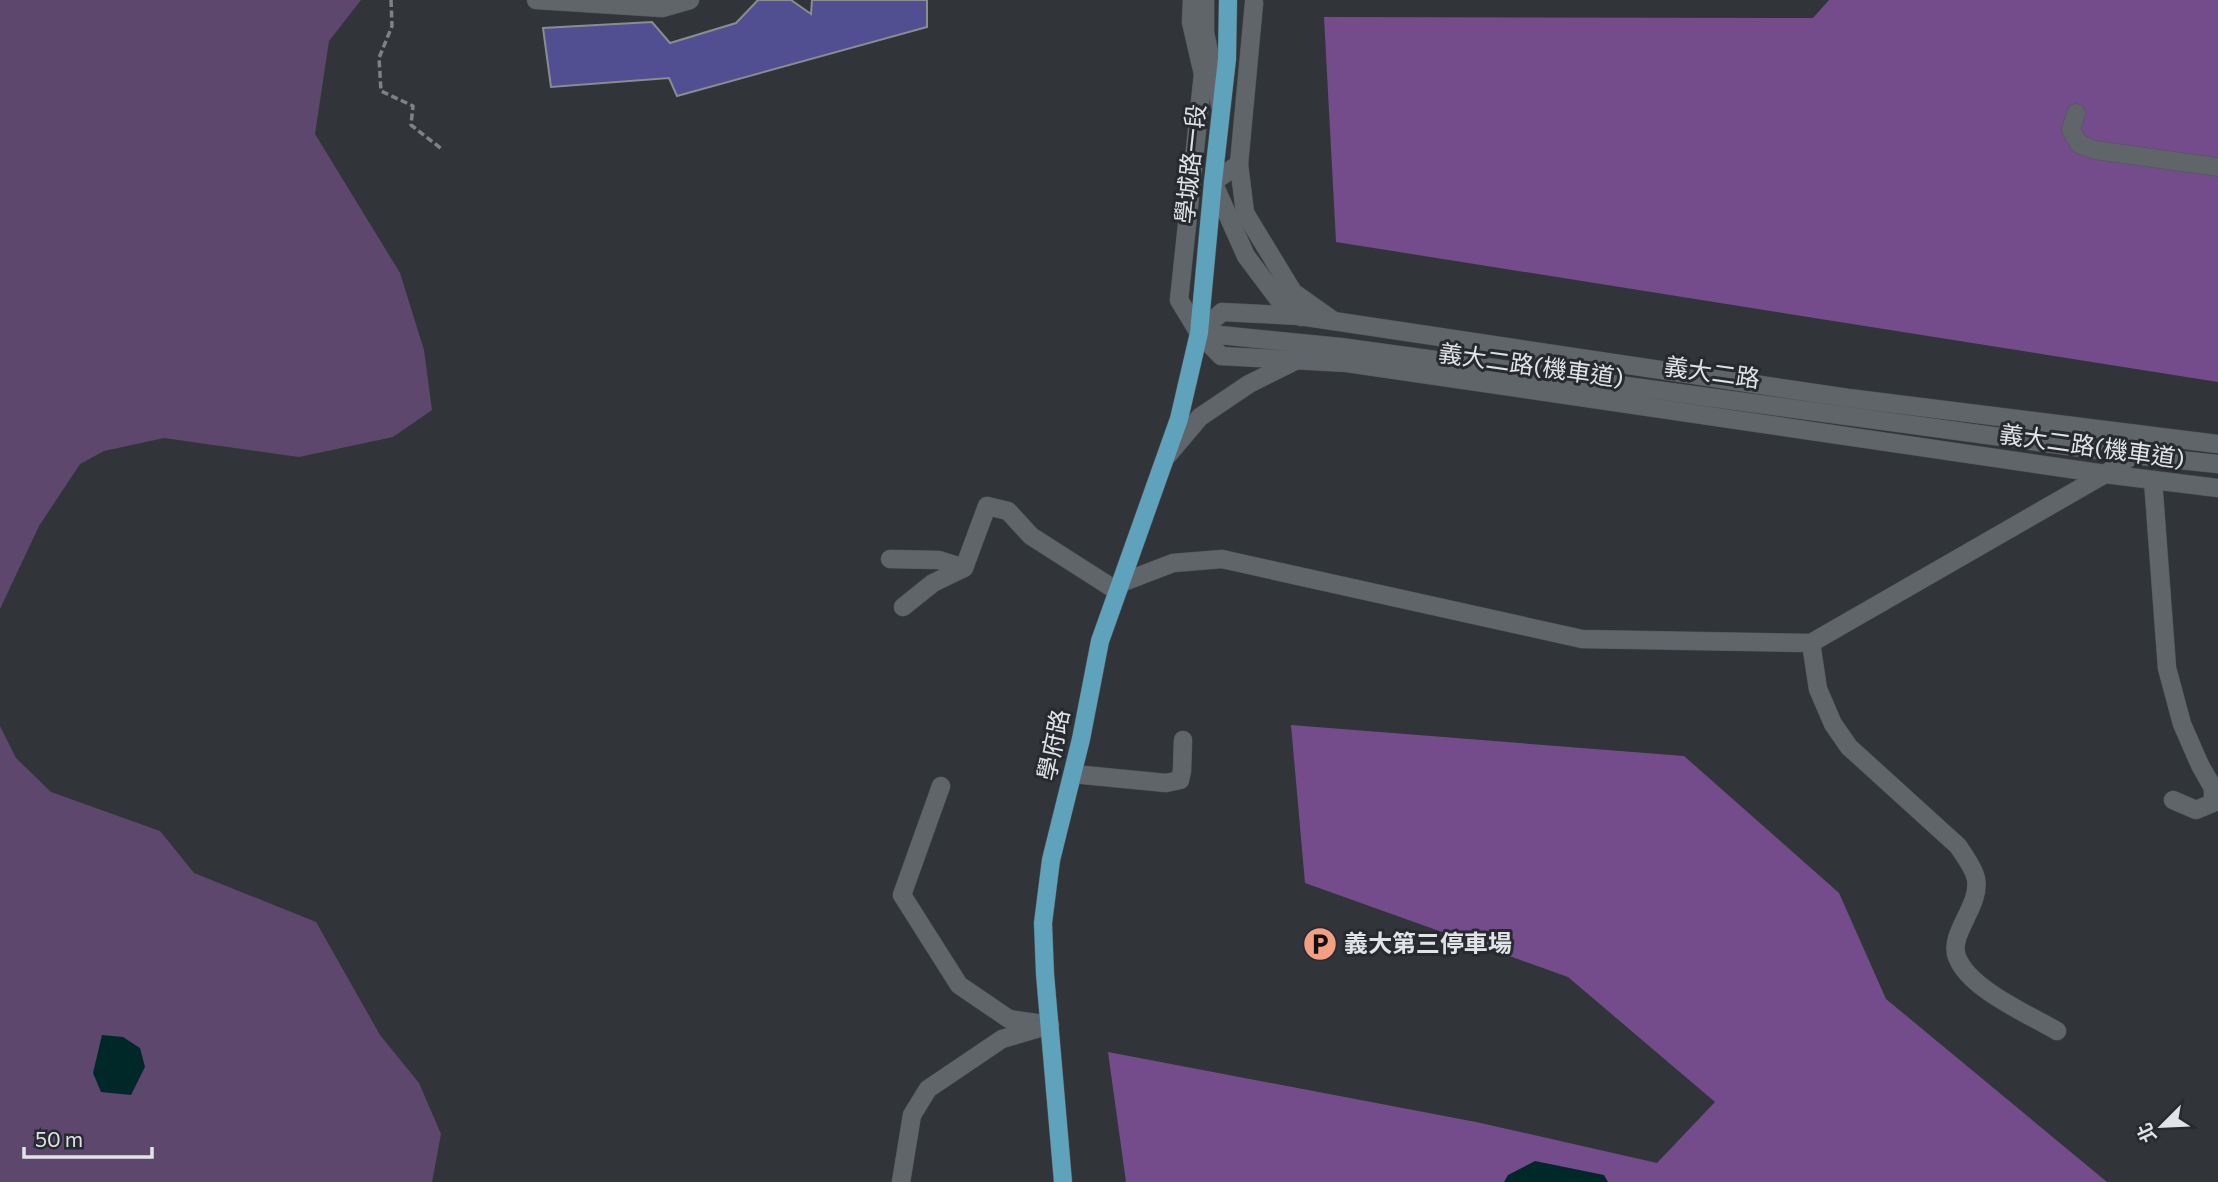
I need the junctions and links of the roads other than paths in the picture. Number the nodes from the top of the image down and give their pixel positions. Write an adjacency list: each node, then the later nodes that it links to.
1 (536, 0): 2 (street)
2 (690, 0)
3 (1192, 0): 14 (street)
4 (1205, 0): 7 (street)
5 (1228, 0): 7 (main road, 學城路一段)
6 (1254, 3): 9 (street, 義大二路(機車道))
7 (1221, 108): 11 (main road, 學城路一段)
8 (2076, 113): 10 (street)
9 (1240, 164): 11 (street); 13 (street, 義大二路(機車道))
10 (2218, 167)
11 (1213, 182): 12 (street); 14 (main road, 學城路一段)
12 (1300, 316): 13 (street, 義大二路(機車道)); 14 (street, 義大二路(機車道)); 15 (street)
13 (1337, 323): 17 (street, 義大二路(機車道))
14 (1199, 332): 15 (street, 義大二路); 16 (street, 義大二路(機車道)); 19 (main road, 學府路)
15 (1340, 347): 16 (street); 18 (street, 義大二路)
16 (1297, 360): 19 (street); 21 (street, 義大二路(機車道))
17 (2218, 444)
18 (2133, 455): 20 (street, 義大二路); 21 (street)
19 (1165, 458): 26 (main road, 學府路)
20 (2218, 464)
21 (2105, 474): 22 (street, 義大二路(機車道)); 28 (street)
22 (2153, 480): 23 (street, 義大二路(機車道)); 32 (street)
23 (2216, 492)
24 (890, 559): 25 (street)
25 (964, 568): 26 (street); 27 (street)
26 (1119, 587): 28 (street); 30 (main road, 學府路)
27 (903, 607)
28 (1811, 643): 34 (street)
29 (1183, 740): 30 (street)
30 (1073, 774): 33 (main road, 學府路)
31 (941, 786): 33 (street)
32 (2173, 800)
33 (1050, 1025): 35 (street); 36 (main road, 學府路)
34 (2057, 1031)
35 (901, 1182)
36 (1063, 1182)

